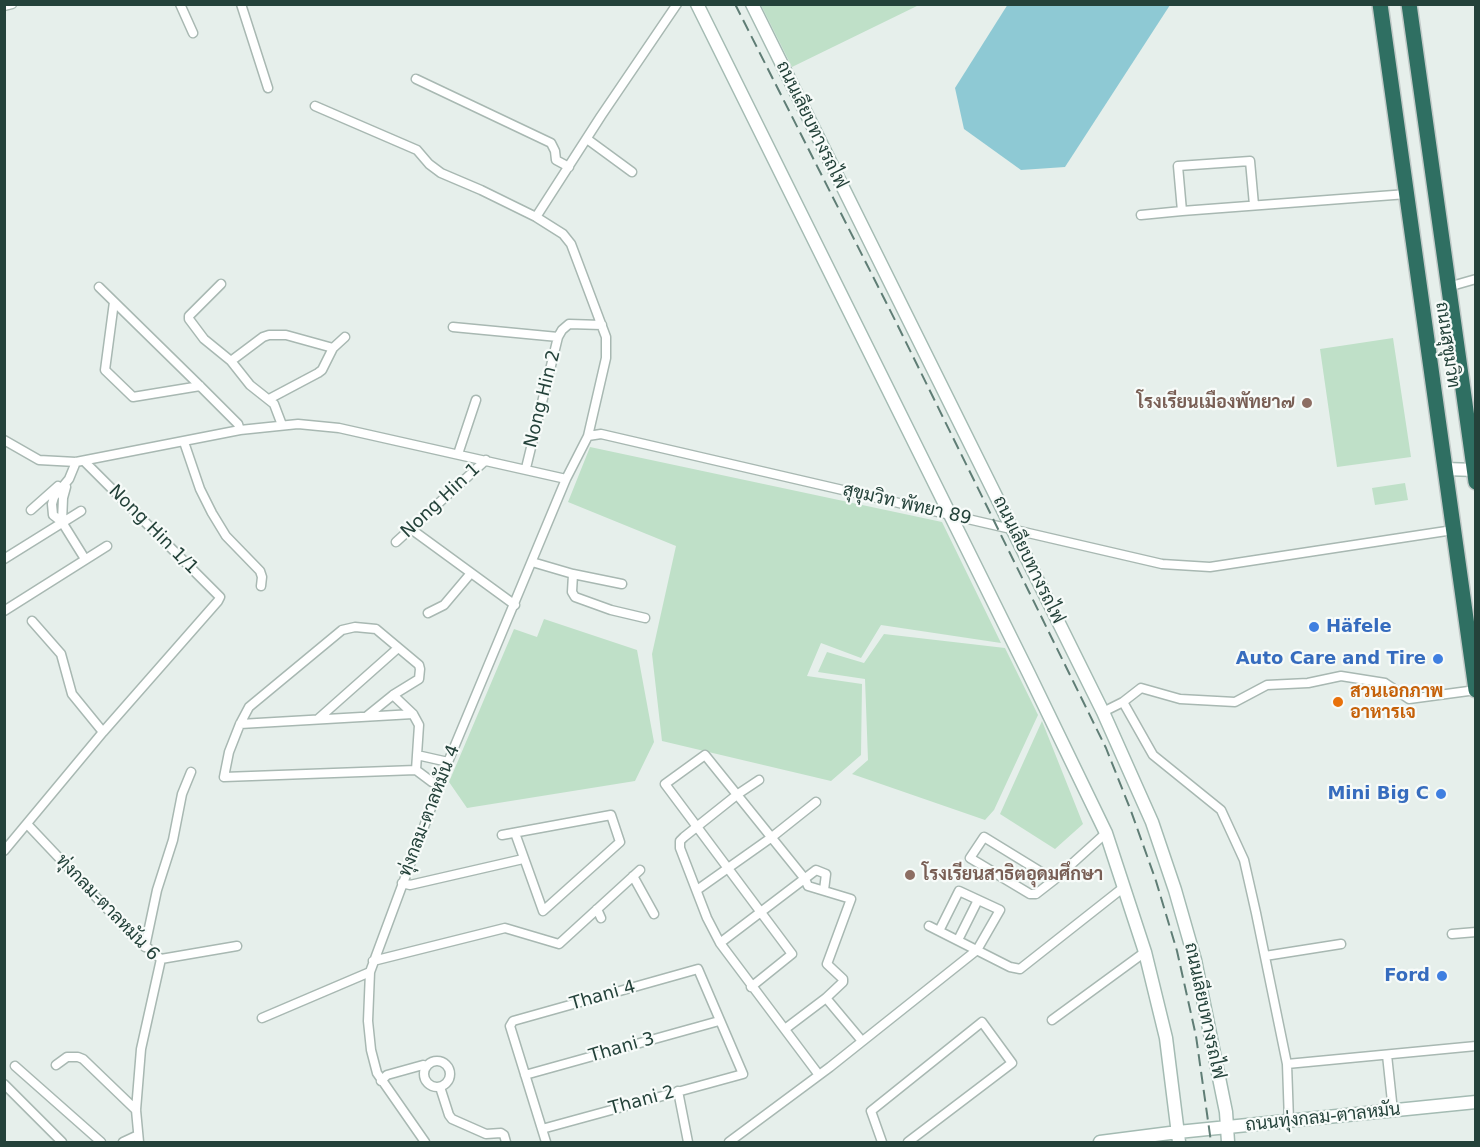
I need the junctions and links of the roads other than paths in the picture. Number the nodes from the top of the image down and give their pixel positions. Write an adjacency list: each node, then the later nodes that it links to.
1 (12, 4): 9 (street)
2 (180, 4): 10 (street)
3 (241, 4): 12 (street)
4 (677, 4): 14 (street)
5 (697, 4): 51 (street)
6 (752, 4): 53 (street, ถนนเลียบทางรถไฟ)
7 (1380, 4): 17 (highway, ถนนสุขุมวิท)
8 (1409, 4): 25 (highway, ถนนสุขุมวิท)
9 (4, 6)
10 (193, 33)
11 (416, 79): 15 (street)
12 (268, 88)
13 (315, 106): 21 (street)
14 (587, 139): 15 (street); 16 (street)
15 (569, 167): 21 (street)
16 (632, 172)
17 (1407, 194): 18 (street); 45 (highway, ถนนสุขุมวิท)
18 (1254, 205): 19 (street); 19 (street)
19 (1182, 211): 20 (street)
20 (1141, 215)
21 (536, 218): 27 (street)
22 (1476, 279): 25 (street)
23 (220, 284): 32 (street)
24 (99, 286): 26 (street)
25 (1448, 287): 46 (highway, ถนนสุขุมวิท)
26 (114, 302): 33 (street); 33 (street)
27 (602, 325): 29 (street); 38 (street)
28 (453, 327): 29 (street)
29 (560, 334): 44 (street, Nong Hin 2)
30 (345, 337): 31 (street)
31 (333, 348): 32 (street); 34 (street)
32 (231, 361): 34 (street)
33 (200, 386): 37 (street)
34 (269, 399): 36 (street)
35 (476, 400): 41 (street)
36 (282, 425): 37 (street); 41 (street)
37 (240, 430): 40 (street)
38 (588, 436): 47 (street); 51 (street, สุขุมวิท พัทยา 89)
39 (5, 441): 43 (street)
40 (183, 442): 43 (street); 64 (street)
41 (458, 454): 42 (street)
42 (486, 460): 44 (street); 54 (street, Nong Hin 1)
43 (80, 461): 48 (street); 79 (street, Nong Hin 1/1)
44 (526, 468): 47 (street)
45 (1445, 469): 46 (street); 55 (highway, ถนนสุขุมวิท)
46 (1475, 474)
47 (566, 479): 60 (street, ทุ่งกลม-ตาลหมัน 4)
48 (68, 482): 49 (street); 52 (street)
49 (31, 510)
50 (81, 511): 52 (street)
51 (950, 516): 53 (street, สุขุมวิท พัทยา 89); 91 (street)
52 (62, 522): 58 (street); 59 (street)
53 (1012, 528): 55 (street, สุขุมวิท พัทยา 89); 74 (street, ถนนเลียบทางรถไฟ)
54 (411, 529): 56 (street, Nong Hin 1); 61 (street)
55 (1453, 530): 71 (highway, ถนนสุขุมวิท)
56 (396, 542)
57 (107, 546): 59 (street)
58 (4, 558)
59 (85, 559): 66 (street)
60 (532, 562): 62 (street); 65 (street, ทุ่งกลม-ตาลหมัน 4)
61 (471, 573): 65 (street); 67 (street)
62 (573, 574): 63 (street); 68 (street)
63 (622, 584)
64 (261, 586)
65 (515, 605): 81 (street, ทุ่งกลม-ตาลหมัน 4)
66 (4, 610)
67 (428, 613)
68 (645, 618)
69 (32, 621): 79 (street)
70 (398, 648): 72 (street); 77 (street); 78 (street)
71 (1476, 690): 73 (street)
72 (393, 695): 75 (street); 76 (street)
73 (1123, 702): 74 (street); 119 (street)
74 (1103, 712): 147 (street, ถนนเลียบทางรถไฟ)
75 (413, 714): 76 (street); 80 (street)
76 (368, 716): 77 (street)
77 (318, 719): 78 (street)
78 (240, 724): 82 (street)
79 (103, 732): 88 (street)
80 (417, 755): 81 (street); 82 (street)
81 (448, 762): 85 (street, ทุ่งกลม-ตาลหมัน 4)
82 (416, 770): 85 (street)
83 (191, 772): 116 (street)
84 (759, 780): 86 (street)
85 (441, 785): 101 (street, ทุ่งกลม-ตาลหมัน 4)
86 (738, 794): 89 (street); 89 (street); 93 (street)
87 (816, 802): 93 (street)
88 (27, 824): 94 (street); 116 (street, ทุ่งกลม-ตาลหมัน 6)
89 (696, 826): 96 (street); 103 (street)
90 (515, 833): 92 (street); 95 (street); 95 (street)
91 (1106, 833): 100 (street); 102 (street)
92 (502, 835)
93 (772, 837): 96 (street); 99 (street)
94 (4, 851)
95 (523, 859): 101 (street)
96 (730, 868): 103 (street); 106 (street)
97 (640, 870): 98 (street)
98 (633, 876): 107 (street); 121 (street)
99 (805, 879): 104 (street); 104 (street); 106 (street)
100 (1054, 880): 100 (street)
101 (402, 883): 121 (street, ทุ่งกลม-ตาลหมัน 4)
102 (1124, 887): 117 (street); 118 (street)
103 (697, 890): 113 (street)
104 (824, 890): 124 (street)
105 (978, 900): 109 (street); 112 (street); 117 (street)
106 (762, 912): 113 (street); 123 (street)
107 (654, 914)
108 (928, 926): 109 (street)
109 (939, 931): 112 (street)
110 (1476, 932): 111 (street)
111 (1452, 934)
112 (958, 940): 117 (street)
113 (720, 943): 123 (street)
114 (1341, 944): 119 (street)
115 (237, 946): 120 (street)
116 (144, 947): 120 (street, ทุ่งกลม-ตาลหมัน 6)
117 (977, 950): 129 (street)
118 (1145, 952): 126 (street); 148 (street)
119 (1265, 956): 132 (street)
120 (160, 959): 143 (street, ทุ่งกลม-ตาลหมัน 6)
121 (373, 961): 122 (street, ทุ่งกลม-ตาลหมัน 4)
122 (370, 972): 125 (street); 138 (street, ทุ่งกลม-ตาลหมัน 4)
123 (752, 987): 128 (street)
124 (826, 998): 128 (street); 129 (street)
125 (262, 1018)
126 (1052, 1020)
127 (719, 1021): 136 (street, Thani 3); 136 (street, Thani 4); 141 (street, Thani 2)
128 (785, 1029): 137 (street)
129 (862, 1041): 137 (street)
130 (1476, 1046): 131 (street)
131 (1387, 1055): 132 (street); 144 (street)
132 (1287, 1064): 145 (street)
133 (56, 1065): 143 (street)
134 (15, 1066): 152 (street)
135 (427, 1066): 138 (street); 140 (street); 140 (street)
136 (525, 1075): 146 (street)
137 (819, 1075): 158 (street)
138 (381, 1081): 154 (street, ทุ่งกลม-ตาลหมัน 4)
139 (4, 1084): 151 (street)
140 (440, 1088): 155 (street)
141 (678, 1091): 146 (street, Thani 2); 157 (street)
142 (1476, 1102): 144 (street, ถนนทุ่งกลม-ตาลหมัน)
143 (136, 1110): 149 (street, ทุ่งกลม-ตาลหมัน 6)
144 (1393, 1111): 145 (street, ถนนทุ่งกลม-ตาลหมัน)
145 (1289, 1121): 147 (street, ถนนทุ่งกลม-ตาลหมัน)
146 (542, 1128): 156 (street)
147 (1227, 1128): 148 (street, ถนนทุ่งกลม-ตาลหมัน); 162 (street, ถนนเลียบทางรถไฟ)
148 (1179, 1137): 150 (street, ถนนทุ่งกลม-ตาลหมัน)
149 (139, 1139): 153 (street)
150 (1105, 1142): 161 (street, ถนนทุ่งกลม-ตาลหมัน)
151 (62, 1143)
152 (101, 1143)
153 (123, 1143)
154 (425, 1143)
155 (506, 1143)
156 (546, 1143)
157 (688, 1143)
158 (729, 1143)
159 (882, 1143): 160 (street)
160 (908, 1143)
161 (1100, 1143)
162 (1228, 1143)

